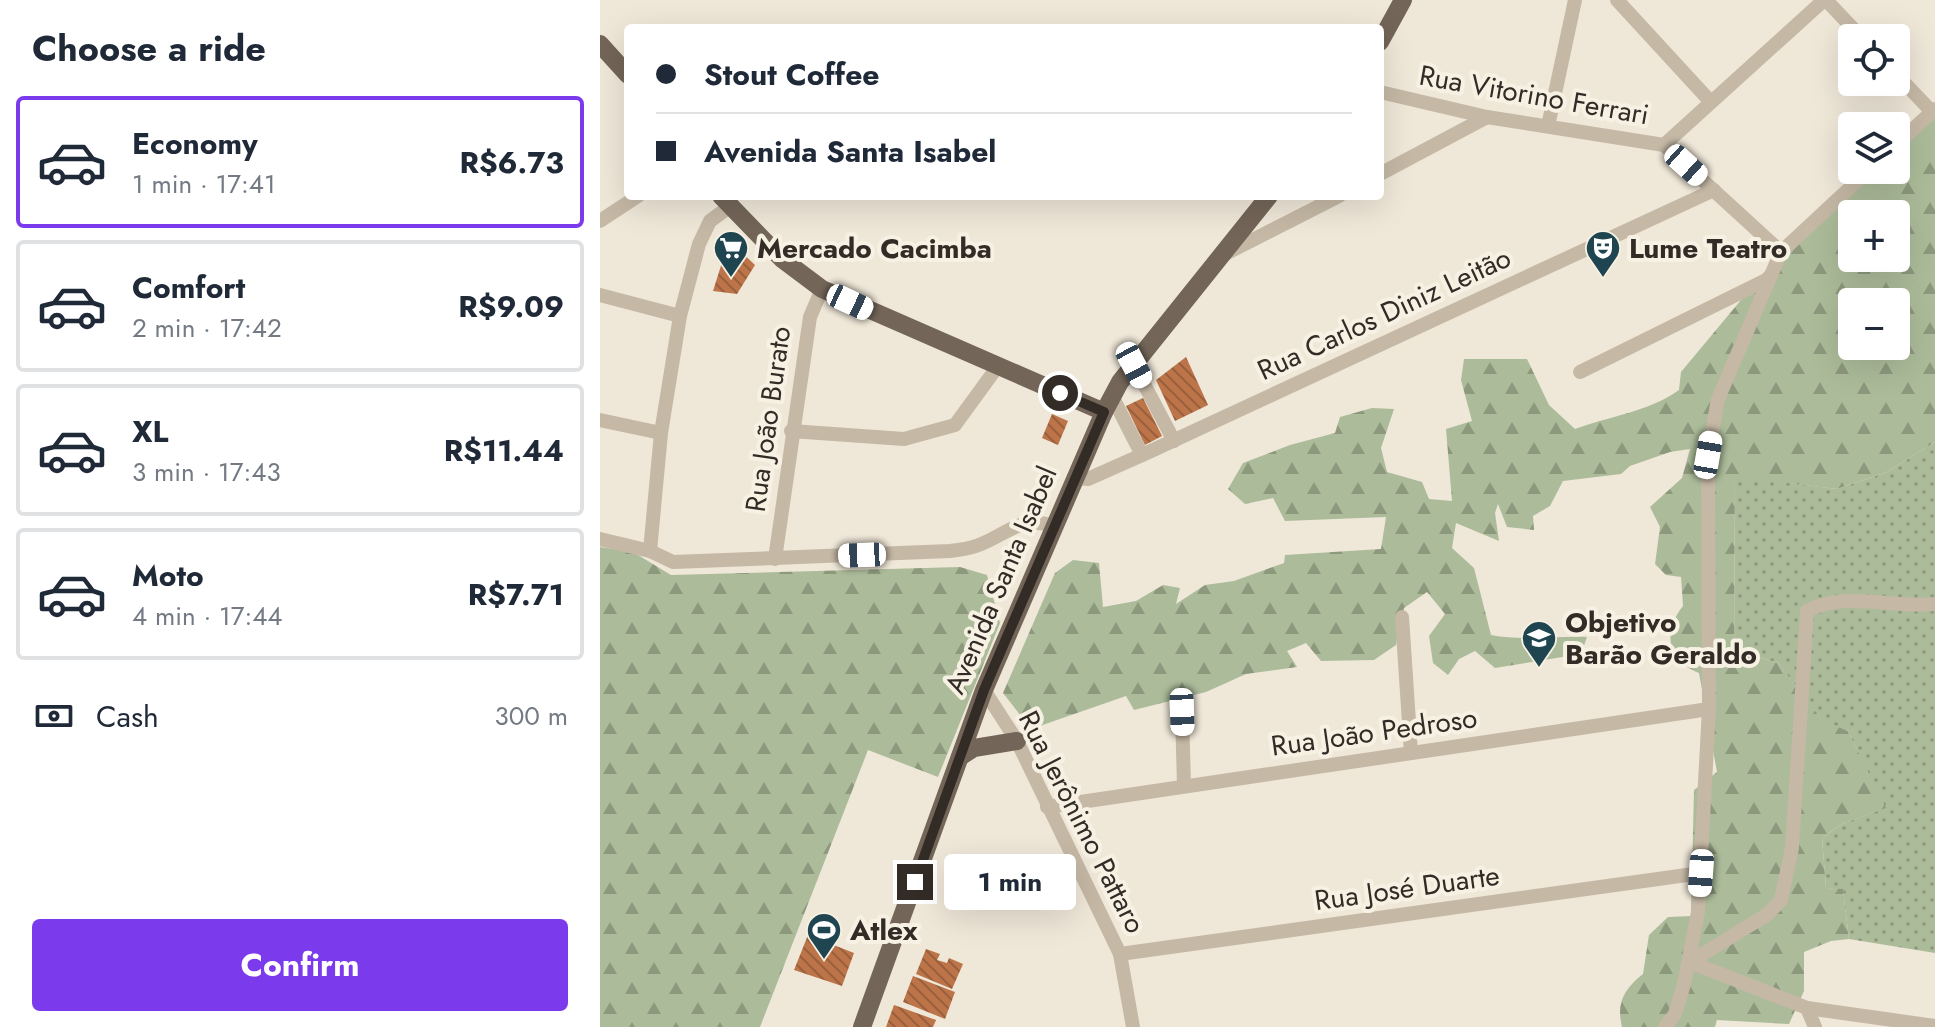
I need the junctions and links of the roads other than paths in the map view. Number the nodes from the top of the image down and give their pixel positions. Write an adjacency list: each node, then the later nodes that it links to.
1 (1403, 0): 6 (main road)
2 (1575, 0): 14 (street)
3 (1617, 0): 11 (street)
4 (1825, 0): 5 (street); 11 (street)
5 (1848, 24)
6 (1384, 35)
7 (600, 44): 8 (main road)
8 (624, 71)
9 (1910, 88): 12 (street)
10 (1384, 93): 13 (street, Rua Vitorino Ferrari)
11 (1709, 100): 16 (street)
12 (1933, 111): 15 (street)
13 (1487, 117): 14 (street, Rua Vitorino Ferrari); 17 (street)
14 (1548, 126): 16 (street, Rua Vitorino Ferrari)
15 (1910, 132)
16 (1664, 145): 19 (street, Rua Vitorino Ferrari)
17 (1384, 172)
18 (1854, 184): 25 (street)
19 (1714, 190): 25 (street, Rua Vitorino Ferrari); 38 (street, Rua Carlos Diniz Leitão)
20 (632, 200): 24 (street)
21 (1266, 200): 26 (main road, Avenida Santa Isabel)
22 (1331, 200): 26 (street)
23 (725, 201): 28 (main road); 30 (street)
24 (600, 221)
25 (1781, 252): 27 (street)
26 (1223, 255): 31 (main road, Avenida Santa Isabel)
27 (1768, 279): 33 (street); 48 (street)
28 (822, 289): 32 (main road); 36 (street, Rua João Burato)
29 (600, 295): 30 (street)
30 (680, 316): 37 (street)
31 (1134, 365): 34 (main road, Avenida Santa Isabel); 38 (street)
32 (998, 366): 34 (main road); 36 (street)
33 (1580, 372)
34 (1108, 404): 39 (street); 40 (main road, Avenida Santa Isabel)
35 (600, 420): 37 (street)
36 (791, 431): 44 (street, Rua João Burato)
37 (661, 433): 43 (street)
38 (1174, 441): 39 (street, Rua Carlos Diniz Leitão)
39 (1142, 455): 40 (street, Rua Carlos Diniz Leitão)
40 (1074, 478): 41 (main road, Avenida Santa Isabel)
41 (1054, 526): 44 (street); 47 (main road, Avenida Santa Isabel)
42 (600, 539): 43 (street)
43 (650, 551): 44 (street)
44 (775, 559)
45 (1935, 604): 57 (street)
46 (1402, 617): 51 (street)
47 (984, 690): 50 (street, Rua Jerônimo Pattaro); 52 (main road, Avenida Santa Isabel)
48 (1709, 709): 51 (street, Rua João Pedroso); 55 (street)
49 (1182, 712): 53 (street)
50 (1017, 741): 52 (main road); 54 (street, Rua Jerônimo Pattaro)
51 (1411, 753): 53 (street, Rua João Pedroso)
52 (960, 757): 60 (main road, Avenida Santa Isabel)
53 (1184, 786): 54 (street, Rua João Pedroso)
54 (1047, 807): 56 (street, Rua Jerônimo Pattaro)
55 (1701, 873): 56 (street, Rua José Duarte); 57 (street)
56 (1120, 954): 61 (street, Rua Jerônimo Pattaro)
57 (1690, 962): 58 (street); 62 (street)
58 (1807, 1008): 59 (street); 63 (street)
59 (1925, 1026)
60 (862, 1027)
61 (1133, 1027)
62 (1665, 1027)
63 (1815, 1027)

